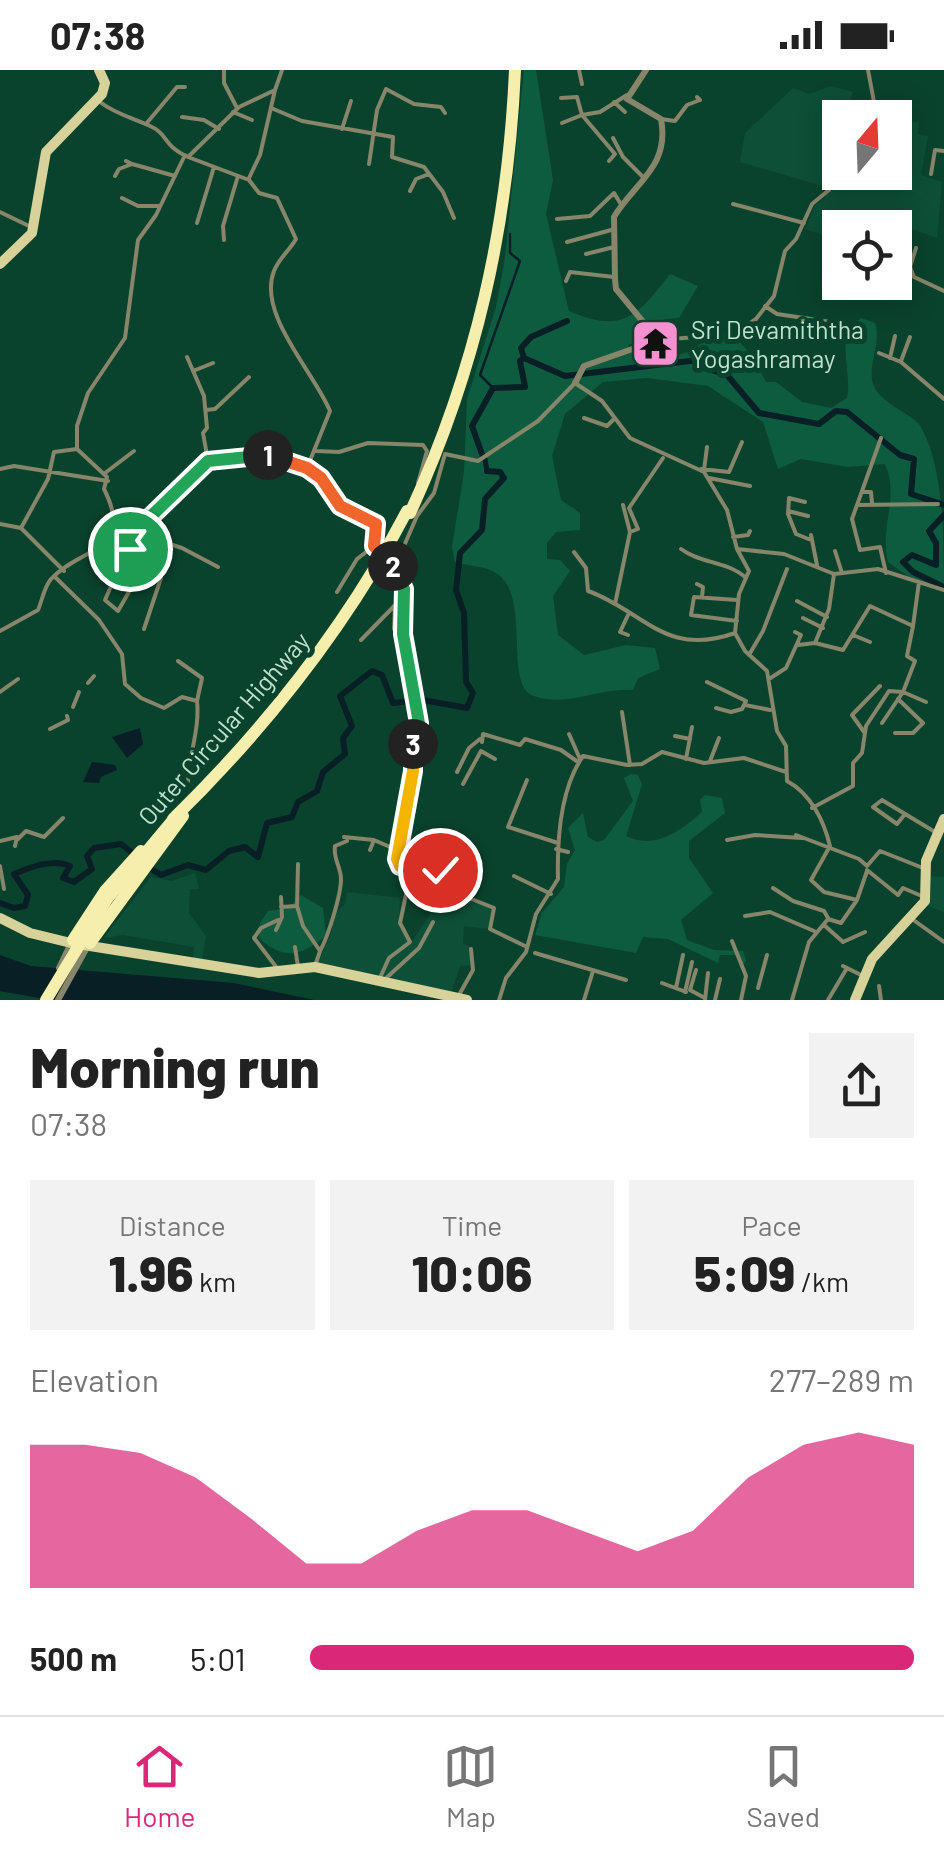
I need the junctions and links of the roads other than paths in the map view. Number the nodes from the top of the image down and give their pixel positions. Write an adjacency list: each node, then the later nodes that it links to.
1 (99, 70): 14 (main road)
2 (224, 70): 19 (street)
3 (282, 70): 10 (street)
4 (513, 70): 203 (highway, Outer Circular Highway, bridge)
5 (580, 70): 8 (street)
6 (868, 70): 15 (street)
7 (643, 72): 11 (street)
8 (582, 84)
9 (185, 88): 27 (street)
10 (275, 90): 18 (street); 19 (street)
11 (627, 95): 17 (street); 25 (street)
12 (697, 97): 25 (street)
13 (561, 98): 22 (street)
14 (97, 99): 27 (street); 56 (main road)
15 (874, 100)
16 (351, 101): 28 (street)
17 (614, 102): 20 (street); 22 (street)
18 (271, 108): 28 (street); 42 (street)
19 (235, 110): 24 (street); 29 (street)
20 (625, 112)
21 (446, 113): 30 (street)
22 (582, 115): 26 (street); 34 (street)
23 (182, 117): 29 (street)
24 (252, 120)
25 (661, 120): 43 (street)
26 (562, 123)
27 (146, 124): 33 (street)
28 (342, 128): 30 (street)
29 (219, 129): 33 (street)
30 (372, 136): 35 (street); 37 (street)
31 (614, 138): 43 (street)
32 (944, 152): 38 (street)
33 (187, 156): 36 (street); 40 (street)
34 (609, 161)
35 (369, 164)
36 (214, 167): 41 (street); 54 (street)
37 (429, 174): 45 (street); 52 (street)
38 (931, 174)
39 (115, 176): 40 (street)
40 (176, 176): 48 (street)
41 (238, 176): 42 (street); 59 (street)
42 (249, 180): 92 (street)
43 (646, 181): 49 (street)
44 (829, 190): 55 (street)
45 (410, 191)
46 (122, 198): 48 (street)
47 (732, 204): 55 (street)
48 (160, 206): 90 (street)
49 (622, 206): 51 (street); 57 (street)
50 (0, 212): 56 (street)
51 (589, 217): 53 (street); 58 (street)
52 (454, 218)
53 (558, 219)
54 (197, 223)
55 (804, 223): 68 (street)
56 (33, 228): 64 (main road)
57 (614, 229): 58 (street); 61 (street)
58 (589, 233): 60 (street)
59 (224, 240)
60 (567, 242)
61 (617, 247): 63 (street); 65 (street)
62 (916, 248): 67 (street)
63 (586, 254)
64 (0, 264)
65 (615, 276): 66 (street); 73 (street)
66 (566, 281)
67 (944, 292)
68 (765, 306): 69 (street); 73 (street)
69 (804, 319): 70 (street); 74 (street)
70 (832, 322)
71 (896, 336): 77 (street)
72 (910, 338): 78 (street)
73 (658, 340): 82 (street)
74 (804, 341)
75 (878, 353): 77 (street)
76 (187, 357): 80 (street)
77 (890, 358): 78 (street)
78 (901, 362): 83 (street)
79 (213, 363): 80 (street)
80 (194, 371): 84 (street)
81 (249, 377): 84 (street)
82 (575, 381): 86 (street); 103 (street)
83 (944, 399)
84 (206, 410): 94 (street)
85 (584, 418): 86 (street)
86 (613, 420): 93 (street)
87 (881, 438): 104 (street)
88 (742, 442): 97 (street)
89 (706, 447): 97 (street)
90 (77, 449): 98 (street); 99 (street)
91 (134, 451): 98 (street)
92 (316, 451): 95 (street); 103 (street)
93 (663, 457): 97 (street); 115 (street)
94 (208, 461): 95 (street); 116 (street)
95 (307, 468): 118 (street)
96 (0, 469): 99 (street)
97 (702, 470): 100 (street)
98 (105, 472): 101 (street)
99 (49, 473): 101 (street); 113 (street)
100 (709, 478): 102 (street); 117 (street)
101 (108, 481): 123 (street)
102 (750, 486)
103 (432, 490): 126 (street)
104 (862, 492): 108 (street); 109 (street)
105 (804, 502): 110 (street)
106 (938, 504): 109 (street)
107 (623, 505): 115 (street)
108 (857, 505): 109 (street); 131 (street)
109 (872, 505)
110 (788, 511): 111 (street); 124 (street)
111 (808, 516)
112 (0, 524): 113 (street)
113 (21, 528): 128 (street)
114 (750, 530): 117 (street)
115 (630, 532): 143 (street)
116 (141, 535): 125 (street); 152 (street)
117 (733, 537): 120 (street)
118 (377, 548): 126 (street, bridge); 138 (street)
119 (680, 549): 134 (street)
120 (737, 549): 124 (street); 134 (street)
121 (835, 551): 129 (street)
122 (574, 552): 143 (street)
123 (94, 553): 128 (street); 133 (street)
124 (817, 565): 130 (street)
125 (218, 566)
126 (394, 568): 139 (street)
127 (786, 569): 162 (street)
128 (64, 571): 132 (street)
129 (842, 573): 130 (street); 131 (street)
130 (834, 574): 146 (street)
131 (886, 574): 135 (street)
132 (54, 576): 151 (street); 174 (street)
133 (115, 577): 133 (street)
134 (746, 578): 141 (street)
135 (919, 582): 137 (street); 149 (street)
136 (697, 584): 140 (street)
137 (944, 590)
138 (337, 592)
139 (404, 596): 144 (street); 217 (street)
140 (702, 597): 141 (street); 148 (street)
141 (737, 600): 148 (street)
142 (797, 602): 146 (street)
143 (615, 604): 145 (street)
144 (395, 605): 153 (street); 158 (street)
145 (629, 613): 155 (street); 157 (street)
146 (827, 617): 150 (street)
147 (803, 618): 150 (street)
148 (737, 620): 155 (street)
149 (912, 626): 156 (street); 170 (street)
150 (823, 628): 160 (street)
151 (0, 630)
152 (144, 630)
153 (394, 630)
154 (795, 632): 161 (street)
155 (735, 633): 162 (street)
156 (853, 634): 159 (street); 160 (street)
157 (628, 635)
158 (362, 640)
159 (870, 642)
160 (815, 643): 161 (street)
161 (798, 645): 166 (street)
162 (749, 655): 166 (street)
163 (178, 661): 174 (street)
164 (94, 676): 168 (street)
165 (18, 679): 171 (street)
166 (769, 679): 179 (street)
167 (707, 682): 176 (street)
168 (88, 684)
169 (880, 686): 185 (street)
170 (901, 691): 173 (street); 175 (street); 185 (street)
171 (0, 692)
172 (80, 694): 177 (street)
173 (898, 699): 182 (street); 187 (street)
174 (197, 701): 199 (street)
175 (926, 702)
176 (745, 704): 178 (street); 179 (street)
177 (73, 707)
178 (716, 708)
179 (772, 710): 197 (street)
180 (622, 712): 195 (street)
181 (67, 716): 184 (street)
182 (882, 723)
183 (692, 728): 190 (street)
184 (50, 729)
185 (864, 732): 201 (street)
186 (569, 734): 193 (street)
187 (895, 734)
188 (676, 736): 190 (street)
189 (719, 738): 194 (street)
190 (691, 739): 192 (street)
191 (495, 759): 200 (street)
192 (686, 759): 194 (street); 195 (street)
193 (579, 760): 195 (street); 196 (street); 214 (street)
194 (709, 762): 197 (street)
195 (630, 764)
196 (458, 772)
197 (786, 772): 201 (street)
198 (526, 780): 214 (street)
199 (188, 782)
200 (463, 784)
201 (812, 808): 215 (street)
202 (905, 814): 202 (street); 207 (street)
203 (180, 815): 246 (highway, bridge); 247 (highway, bridge); 277 (highway, Outer Circular Highway, bridge); 278 (highway, Outer Circular Highway, bridge)
204 (63, 818): 208 (street)
205 (944, 819): 207 (main road)
206 (796, 835): 212 (street)
207 (939, 835): 222 (main road)
208 (18, 839): 209 (street); 213 (street)
209 (0, 840)
210 (374, 840): 216 (street); 217 (street); 252 (street)
211 (727, 840): 212 (street)
212 (812, 840): 215 (street)
213 (15, 846)
214 (557, 846): 218 (street); 229 (street)
215 (830, 846): 221 (street); 232 (street)
216 (370, 850)
217 (398, 850): 223 (street)
218 (568, 852)
219 (298, 864): 228 (street)
220 (0, 866): 225 (street)
221 (867, 868): 222 (street); 231 (street); 232 (street)
222 (925, 869): 231 (main road)
223 (410, 871): 250 (street); 267 (street)
224 (514, 876): 229 (street)
225 (4, 888)
226 (773, 888): 237 (street)
227 (303, 890): 228 (street)
228 (295, 892): 233 (street)
229 (551, 894): 250 (street)
230 (280, 898): 234 (street)
231 (926, 898): 238 (main road)
232 (856, 900): 237 (street)
233 (297, 906): 234 (street); 252 (street)
234 (281, 908): 239 (street)
235 (746, 916): 243 (street)
236 (0, 918): 246 (main road)
237 (828, 919): 241 (street)
238 (912, 919): 248 (street); 265 (main road)
239 (278, 920): 242 (street); 261 (street)
240 (433, 922): 267 (street)
241 (822, 924): 243 (street); 244 (street)
242 (276, 930)
243 (816, 932): 283 (street)
244 (866, 932)
245 (732, 941): 263 (street)
246 (72, 942): 247 (main road); 277 (street, bridge)
247 (94, 942): 261 (main road); 278 (street)
248 (944, 942)
249 (295, 947): 258 (street)
250 (528, 947): 279 (street)
251 (471, 949): 275 (street)
252 (320, 951): 257 (street)
253 (535, 953): 259 (street)
254 (683, 955): 271 (street)
255 (767, 955): 264 (street)
256 (692, 962): 273 (street)
257 (315, 967): 258 (main road); 267 (main road)
258 (298, 968): 261 (main road)
259 (593, 970): 268 (street); 280 (street)
260 (696, 970): 273 (street)
261 (278, 971)
262 (708, 973): 276 (street)
263 (746, 976): 264 (street); 282 (street)
264 (760, 976): 272 (street)
265 (863, 976): 284 (street); 285 (main road)
266 (720, 979): 281 (street)
267 (381, 980): 274 (main road)
268 (626, 980)
269 (662, 983): 271 (street)
270 (880, 986): 286 (street)
271 (676, 988): 273 (street)
272 (758, 988)
273 (688, 993): 276 (street)
274 (434, 997): 275 (main road)
275 (462, 999)
276 (705, 999)
277 (44, 1000)
278 (56, 1000)
279 (499, 1000)
280 (584, 1000)
281 (715, 1000)
282 (741, 1000)
283 (792, 1000)
284 (828, 1000)
285 (856, 1000)
286 (880, 1000)

